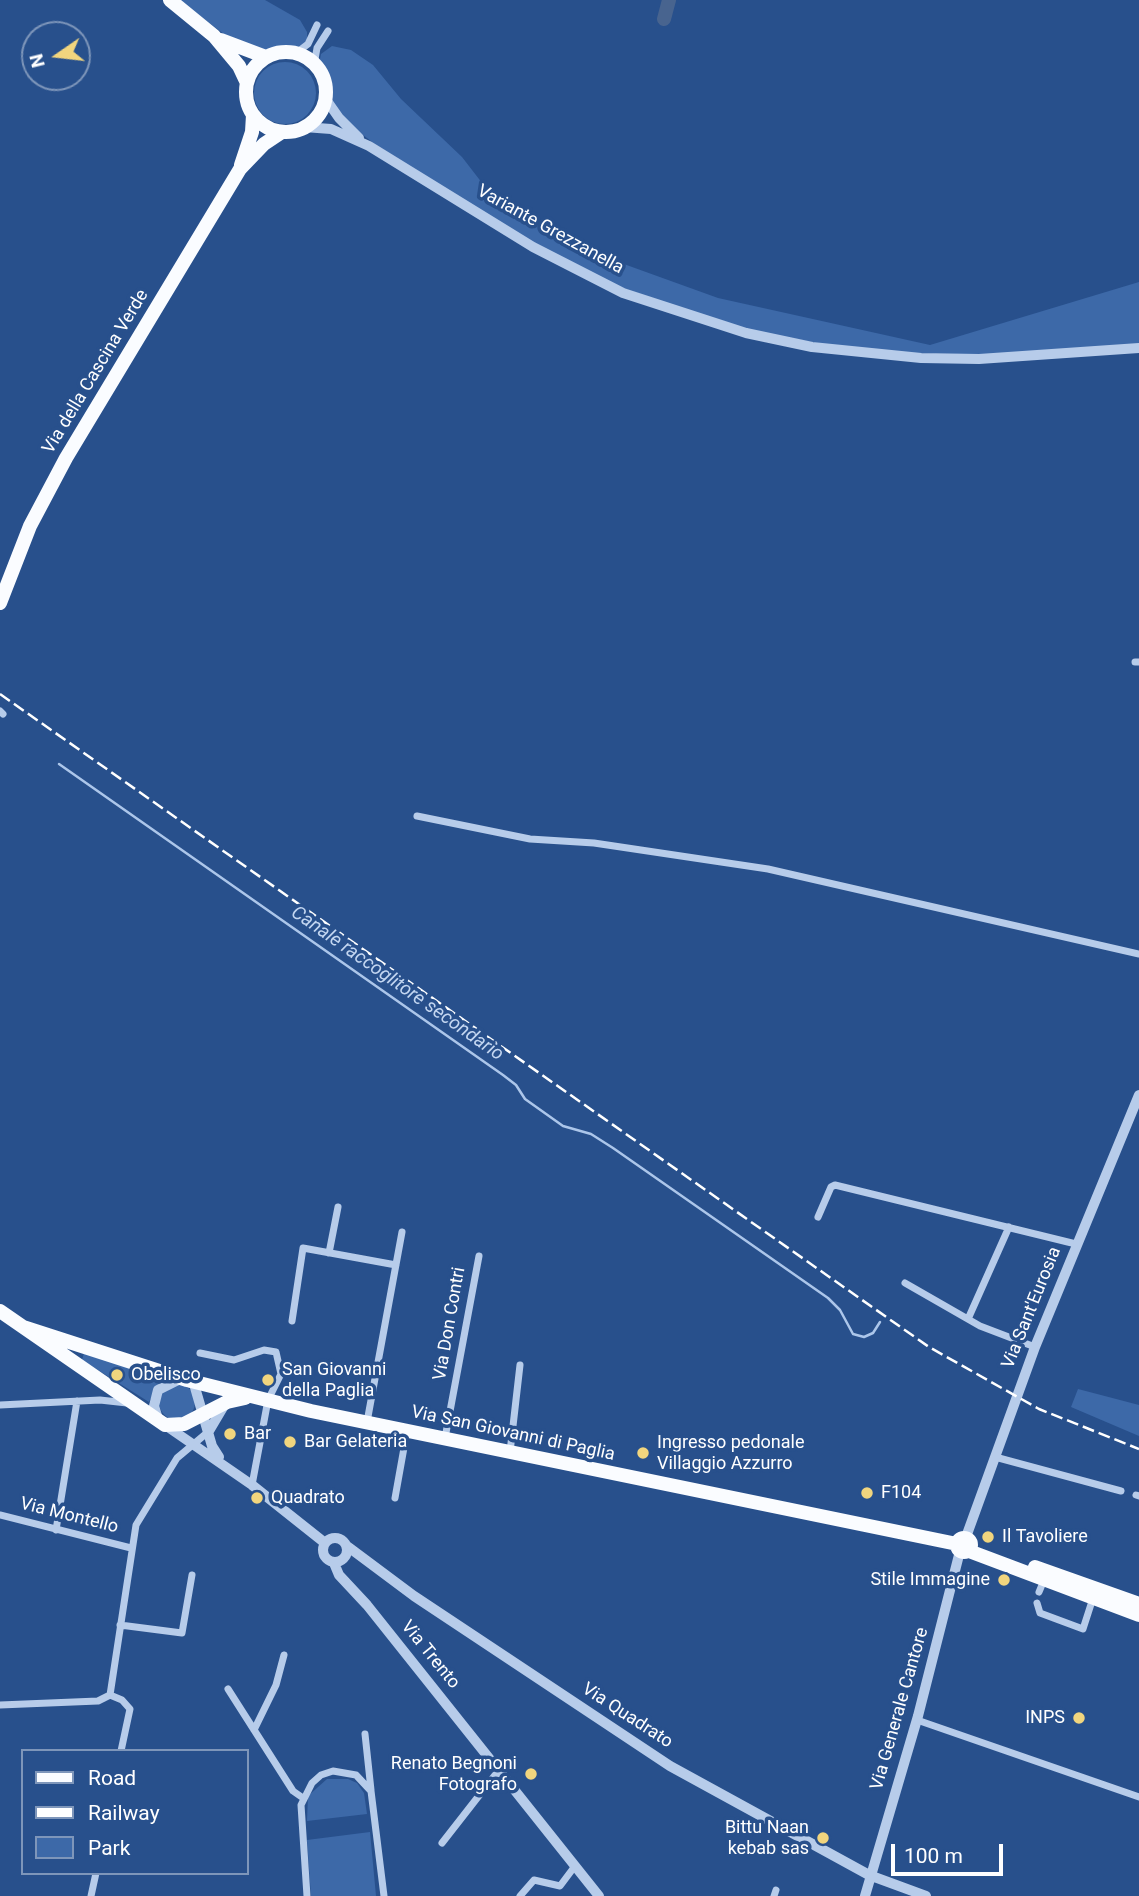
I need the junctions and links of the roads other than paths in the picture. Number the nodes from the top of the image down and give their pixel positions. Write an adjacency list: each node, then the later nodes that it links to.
1 (170, 0): 4 (main road)
2 (317, 25): 5 (street)
3 (328, 31): 7 (street)
4 (214, 36): 6 (main road); 8 (main road)
5 (295, 54): 6 (main road); 7 (main road)
6 (266, 57): 8 (main road)
7 (314, 65): 9 (main road, Variante Grezzanella)
8 (247, 83): 10 (main road)
9 (325, 98): 11 (main road); 13 (street, Variante Grezzanella)
10 (253, 115): 12 (main road); 14 (main road)
11 (304, 127): 12 (main road, Variante Grezzanella); 13 (street, Variante Grezzanella)
12 (282, 132): 14 (main road)
13 (369, 146): 15 (street, Variante Grezzanella)
14 (240, 169): 16 (main road, Via della Cascina Verde)
15 (1139, 348)
16 (0, 603)
17 (417, 817): 18 (street)
18 (1139, 954)
19 (1139, 1095): 24 (street, Via Sant'Eurosia)
20 (338, 1207): 25 (street)
21 (818, 1217): 22 (street)
22 (1009, 1227): 24 (street); 30 (street)
23 (402, 1232): 27 (street)
24 (1076, 1244): 33 (street, Via Sant'Eurosia)
25 (329, 1253): 27 (street); 31 (street)
26 (479, 1256): 47 (street, Via Don Contri)
27 (396, 1265): 44 (street)
28 (905, 1283): 30 (street)
29 (0, 1311): 32 (main road)
30 (968, 1319): 33 (street)
31 (292, 1321)
32 (23, 1327): 36 (main road, Via San Giovanni di Paglia); 37 (main road)
33 (1035, 1347): 50 (street, Via Sant'Eurosia)
34 (200, 1353): 38 (street)
35 (520, 1365): 49 (street)
36 (187, 1380): 38 (main road, Via San Giovanni di Paglia); 42 (street); 43 (street)
37 (108, 1394): 39 (street); 43 (main road)
38 (261, 1399): 40 (main road); 44 (main road, Via San Giovanni di Paglia); 52 (street)
39 (78, 1401): 41 (street); 56 (street)
40 (227, 1402): 42 (main road); 45 (street)
41 (0, 1405)
42 (204, 1414): 43 (main road); 45 (street)
43 (162, 1422): 48 (street)
44 (366, 1423): 46 (main road, Via San Giovanni di Paglia)
45 (209, 1431): 48 (street); 51 (street)
46 (407, 1431): 47 (main road, Via San Giovanni di Paglia); 54 (street)
47 (445, 1439): 49 (main road, Via San Giovanni di Paglia)
48 (195, 1444): 51 (street); 59 (street)
49 (510, 1453): 58 (main road, Via San Giovanni di Paglia)
50 (995, 1457): 53 (street); 58 (street, Via Sant'Eurosia)
51 (231, 1470): 52 (street)
52 (252, 1485): 57 (street)
53 (1121, 1491)
54 (395, 1498)
55 (0, 1515): 56 (street, Via Montello)
56 (56, 1530): 59 (street, Via Montello)
57 (325, 1543): 60 (street, Via Quadrato); 61 (street)
58 (965, 1546): 63 (main road); 65 (main road); 72 (street, Via Generale Cantore)
59 (131, 1548): 67 (street)
60 (346, 1552): 61 (street); 83 (street, Via Quadrato)
61 (334, 1563): 76 (street, Via Trento)
62 (192, 1576): 67 (street)
63 (1093, 1598): 64 (street); 66 (main road)
64 (1037, 1603)
65 (1139, 1604)
66 (1139, 1615)
67 (120, 1626): 70 (street)
68 (284, 1655): 73 (street)
69 (228, 1689): 73 (street)
70 (110, 1695): 71 (street); 75 (street)
71 (0, 1705)
72 (917, 1720): 78 (street); 83 (street, Via Generale Cantore)
73 (254, 1730): 79 (street)
74 (365, 1734): 77 (street)
75 (121, 1749)
76 (499, 1770): 80 (street); 81 (street, Via Trento)
77 (371, 1791): 79 (street); 86 (street)
78 (1139, 1797)
79 (303, 1798): 85 (street)
80 (442, 1843)
81 (575, 1866): 87 (street); 88 (street, Via Trento)
82 (96, 1875): 84 (street)
83 (869, 1875): 89 (street, Via Generale Cantore); 90 (street, Via Quadrato)
84 (91, 1896)
85 (307, 1896)
86 (384, 1896)
87 (520, 1896)
88 (599, 1896)
89 (866, 1896)
90 (926, 1896)

